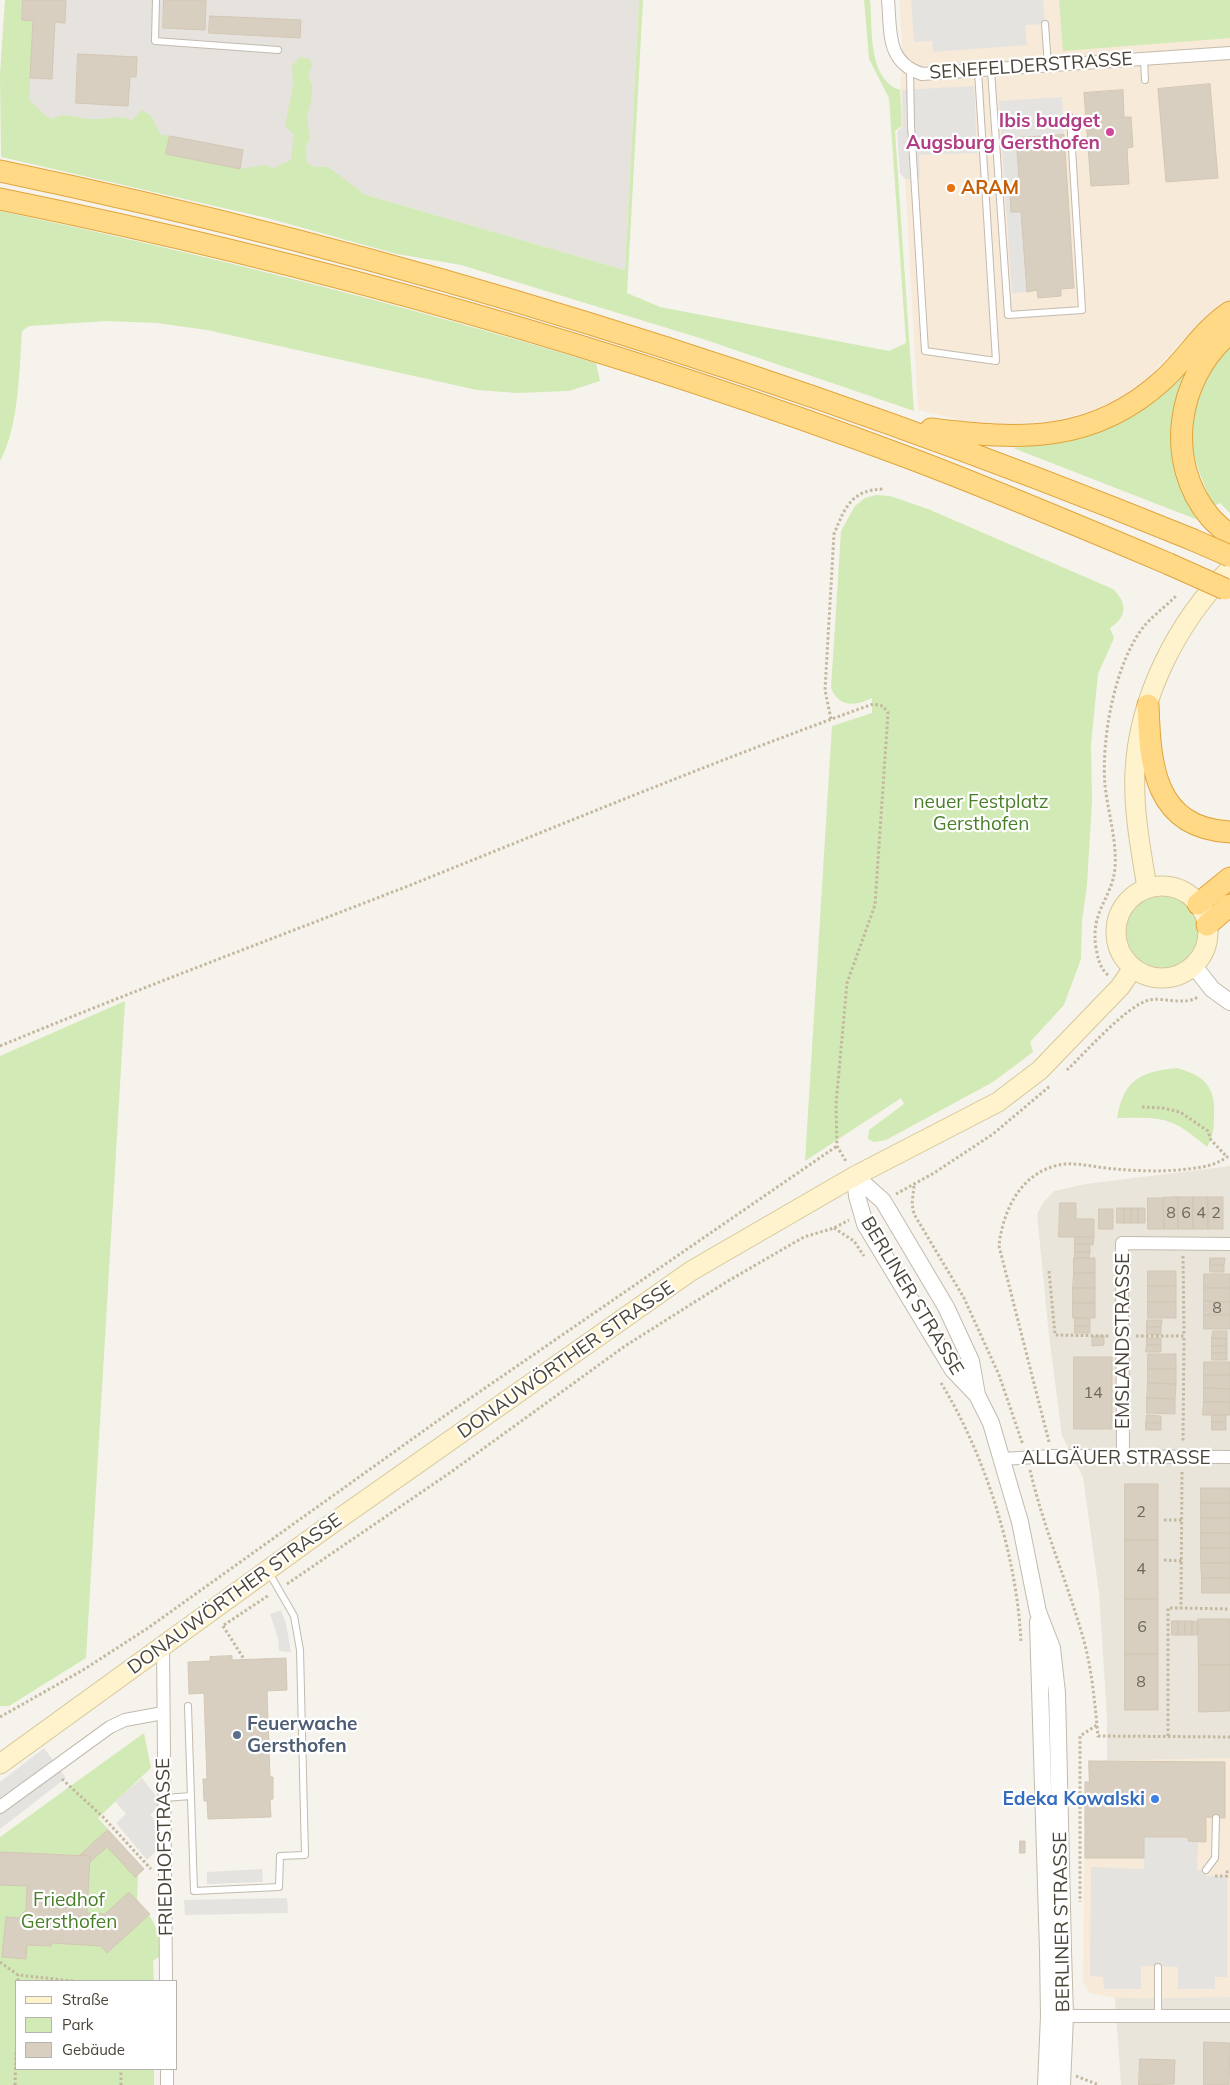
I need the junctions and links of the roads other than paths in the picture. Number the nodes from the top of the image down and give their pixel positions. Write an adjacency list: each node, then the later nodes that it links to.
1 (156, 0): 4 (lane)
2 (888, 0): 8 (street, SENEFELDERSTRASSE)
3 (1045, 24): 7 (lane)
4 (278, 50)
5 (1230, 53): 6 (street, SENEFELDERSTRASSE)
6 (1144, 59): 7 (street, SENEFELDERSTRASSE); 10 (lane)
7 (1048, 66): 9 (street, SENEFELDERSTRASSE)
8 (910, 70): 9 (street, SENEFELDERSTRASSE); 9 (lane)
9 (984, 70): 11 (lane)
10 (1145, 80)
11 (1070, 116)
12 (0, 171): 16 (highway)
13 (0, 199): 19 (highway, bridge)
14 (1230, 312): 16 (highway)
15 (1230, 333): 17 (highway)
16 (896, 425): 18 (highway, bridge)
17 (1230, 536)
18 (1230, 556)
19 (1229, 585): 20 (main road)
20 (1148, 706): 21 (highway); 23 (main road)
21 (1230, 832)
22 (1230, 878): 24 (highway)
23 (1147, 888): 24 (main road); 28 (main road)
24 (1198, 904): 26 (main road)
25 (1230, 905): 26 (highway)
26 (1207, 926): 27 (main road)
27 (1194, 966): 28 (main road); 29 (street)
28 (1133, 968): 30 (main road, DONAUWÖRTHER STRASSE)
29 (1230, 1002)
30 (855, 1176): 32 (street, BERLINER STRASSE); 32 (street, BERLINER STRASSE); 36 (main road, DONAUWÖRTHER STRASSE)
31 (1230, 1244): 33 (street, EMSLANDSTRASSE)
32 (977, 1395): 35 (street, BERLINER STRASSE)
33 (1123, 1456): 34 (street, ALLGÄUER STRASSE); 35 (street, ALLGÄUER STRASSE)
34 (1230, 1457)
35 (1002, 1459): 48 (street, BERLINER STRASSE)
36 (268, 1570): 37 (main road, DONAUWÖRTHER STRASSE); 42 (lane)
37 (163, 1644): 39 (street, FRIEDHOFSTRASSE); 40 (main road, DONAUWÖRTHER STRASSE)
38 (188, 1706): 42 (lane)
39 (163, 1713): 41 (street, FRIEDHOFSTRASSE); 43 (street)
40 (0, 1764)
41 (161, 1795): 42 (lane); 47 (street, FRIEDHOFSTRASSE)
42 (191, 1796)
43 (0, 1807)
44 (1216, 1818): 45 (lane)
45 (1206, 1870)
46 (1158, 1967): 49 (lane)
47 (166, 1980)
48 (1057, 2016): 49 (street); 53 (street, BERLINER STRASSE); 54 (street, BERLINER STRASSE)
49 (1158, 2016): 50 (street)
50 (1230, 2016)
51 (167, 2070): 52 (street)
52 (167, 2085)
53 (1046, 2085)
54 (1062, 2085)

